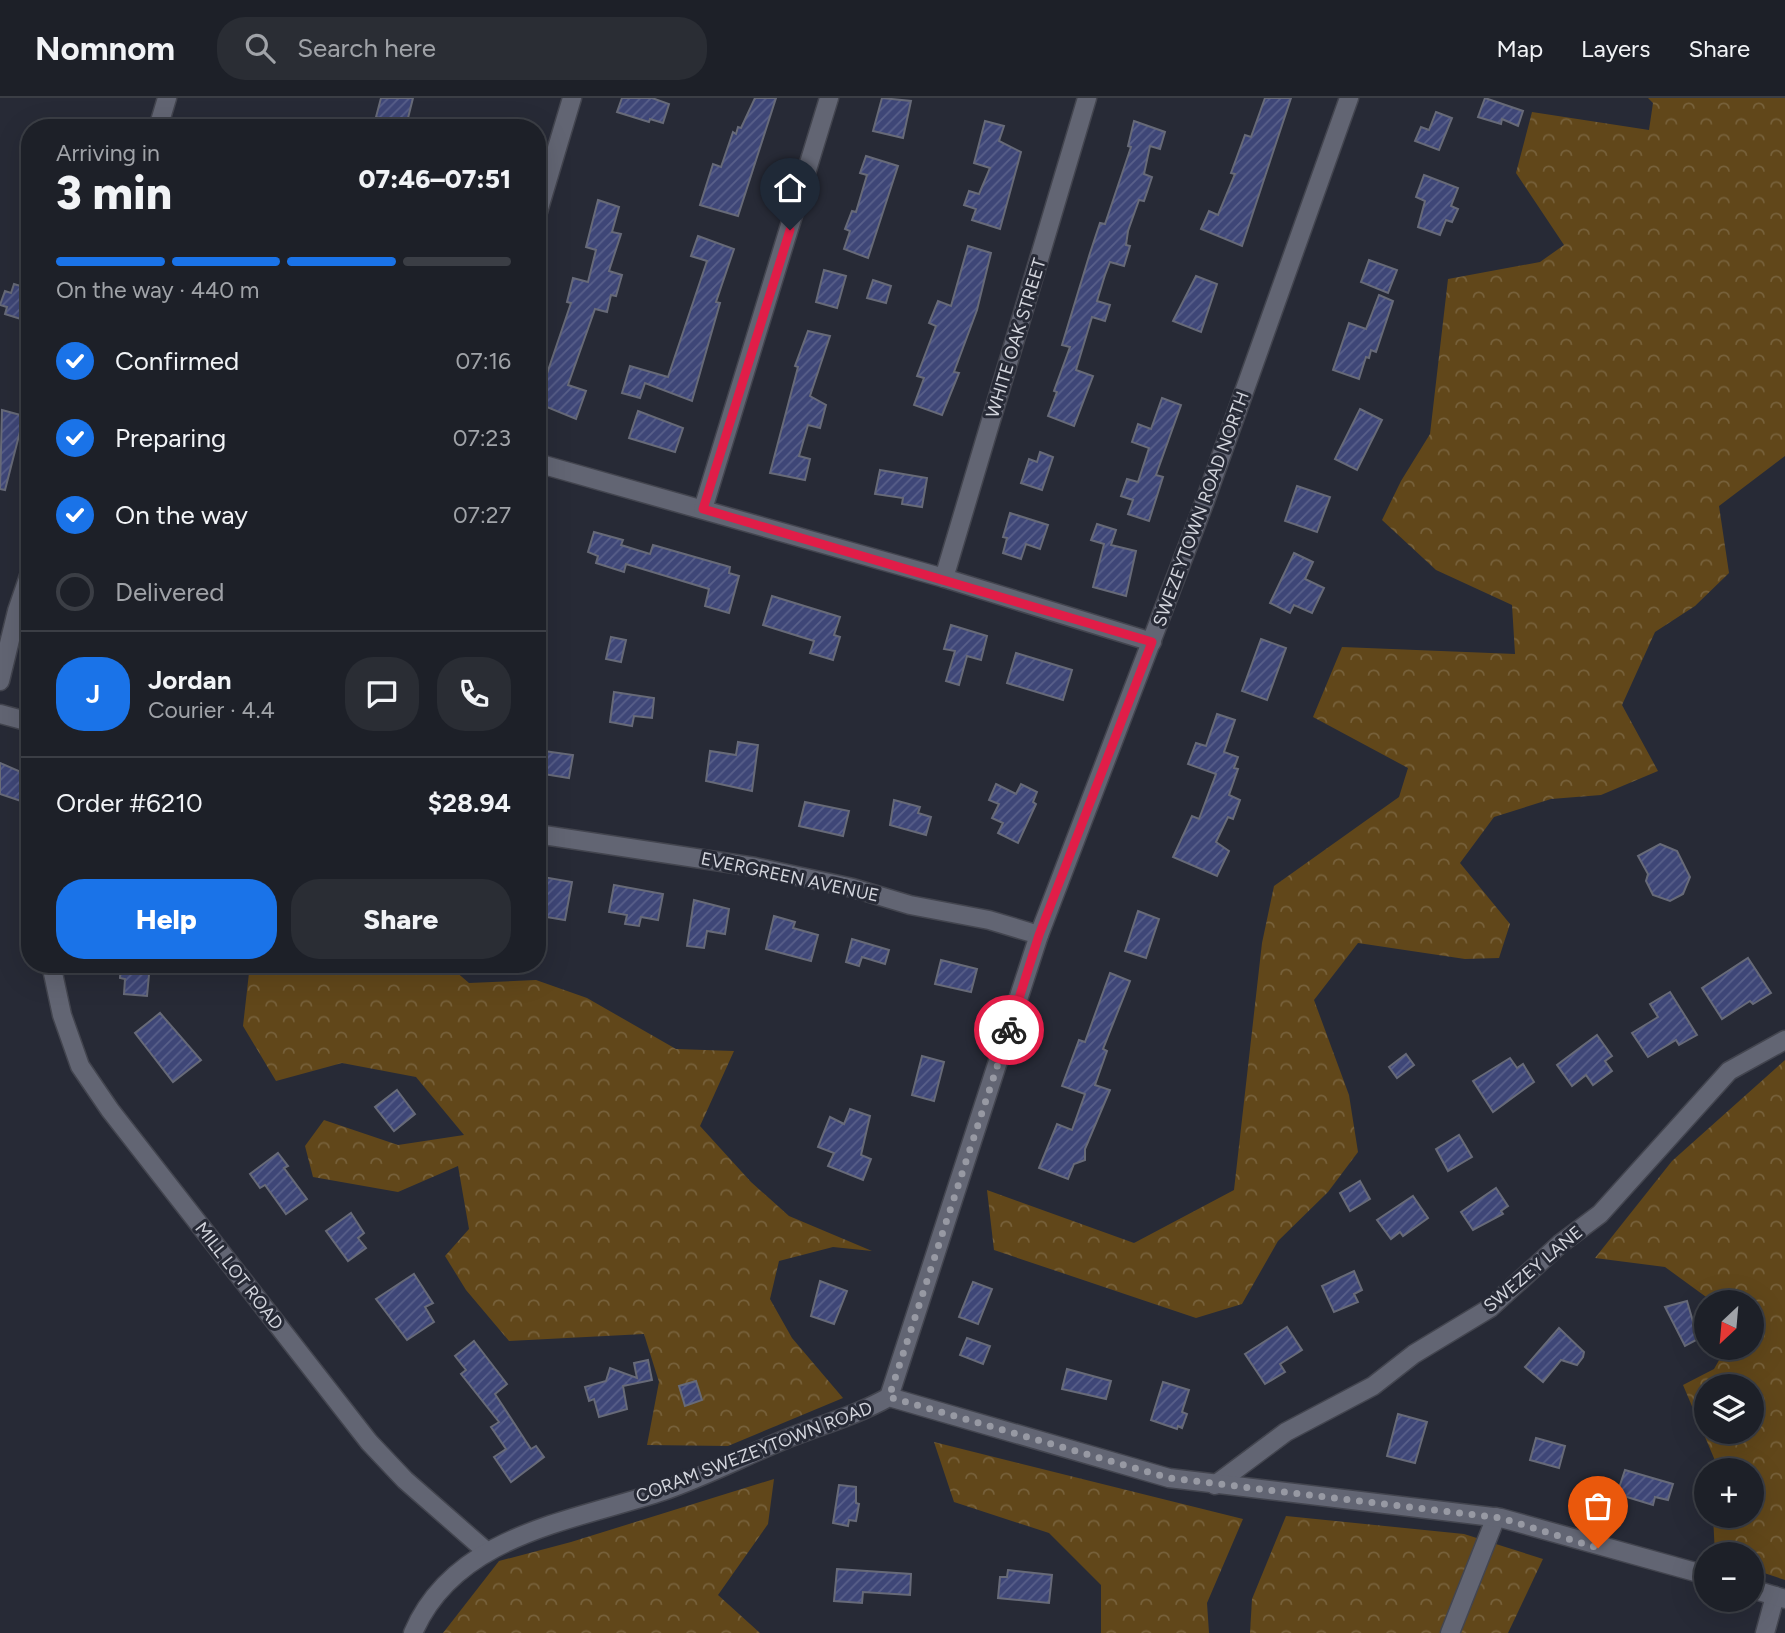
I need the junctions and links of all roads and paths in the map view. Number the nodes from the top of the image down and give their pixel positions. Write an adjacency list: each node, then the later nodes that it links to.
1 (167, 98): 6 (street)
2 (572, 98): 7 (street)
3 (829, 98): 9 (street)
4 (1087, 98): 10 (street, WHITE OAK STREET)
5 (1349, 98): 12 (street, SWEZEYTOWN ROAD NORTH)
6 (161, 119)
7 (546, 185)
8 (546, 465): 9 (street)
9 (703, 509): 10 (street)
10 (944, 578): 12 (street)
11 (21, 605): 13 (street)
12 (1152, 642): 17 (street, SWEZEYTOWN ROAD NORTH)
13 (0, 681)
14 (0, 714): 15 (street)
15 (21, 720)
16 (546, 835): 17 (street, EVERGREEN AVENUE)
17 (1039, 935): 20 (street, SWEZEYTOWN ROAD NORTH)
18 (53, 973): 23 (street, MILL LOT ROAD)
19 (1785, 1040): 21 (street, SWEZEY LANE)
20 (889, 1397): 21 (street, CORAM SWEZEYTOWN ROAD); 23 (street, CORAM SWEZEYTOWN ROAD)
21 (1215, 1485): 22 (street, CORAM SWEZEYTOWN ROAD)
22 (1496, 1517): 24 (street, CORAM SWEZEYTOWN ROAD); 27 (street)
23 (485, 1551): 26 (street, CORAM SWEZEYTOWN ROAD)
24 (1694, 1572)
25 (1780, 1597): 28 (street)
26 (413, 1633)
27 (1450, 1633)
28 (1765, 1633)

